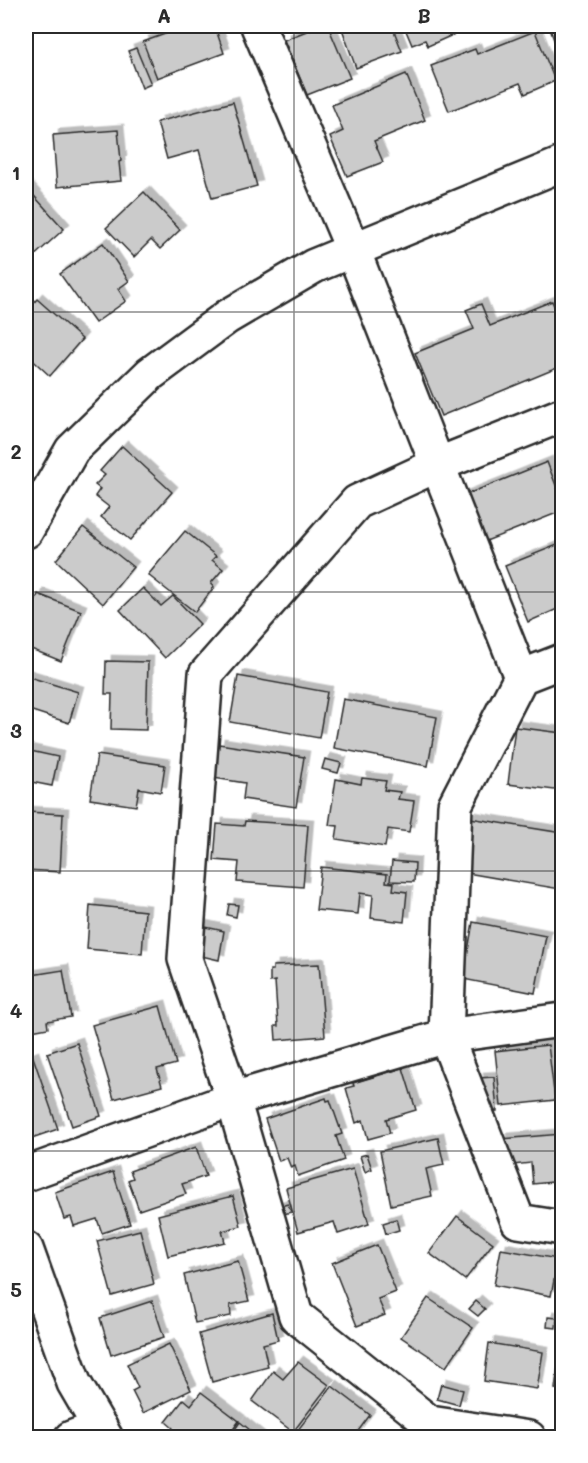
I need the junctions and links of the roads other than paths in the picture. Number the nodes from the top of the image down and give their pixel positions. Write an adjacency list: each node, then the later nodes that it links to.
1 (258, 26): 3 (street)
2 (562, 164): 3 (street)
3 (352, 250): 5 (street); 6 (street)
4 (562, 415): 5 (street)
5 (437, 465): 8 (street); 11 (street)
6 (26, 531)
7 (562, 662): 8 (street)
8 (521, 677): 10 (street)
9 (562, 1020): 10 (street)
10 (446, 1036): 11 (street); 13 (street)
11 (232, 1099): 12 (street); 16 (street)
12 (26, 1174)
13 (562, 1227)
14 (26, 1249): 15 (street)
15 (93, 1434)
16 (529, 1437)

